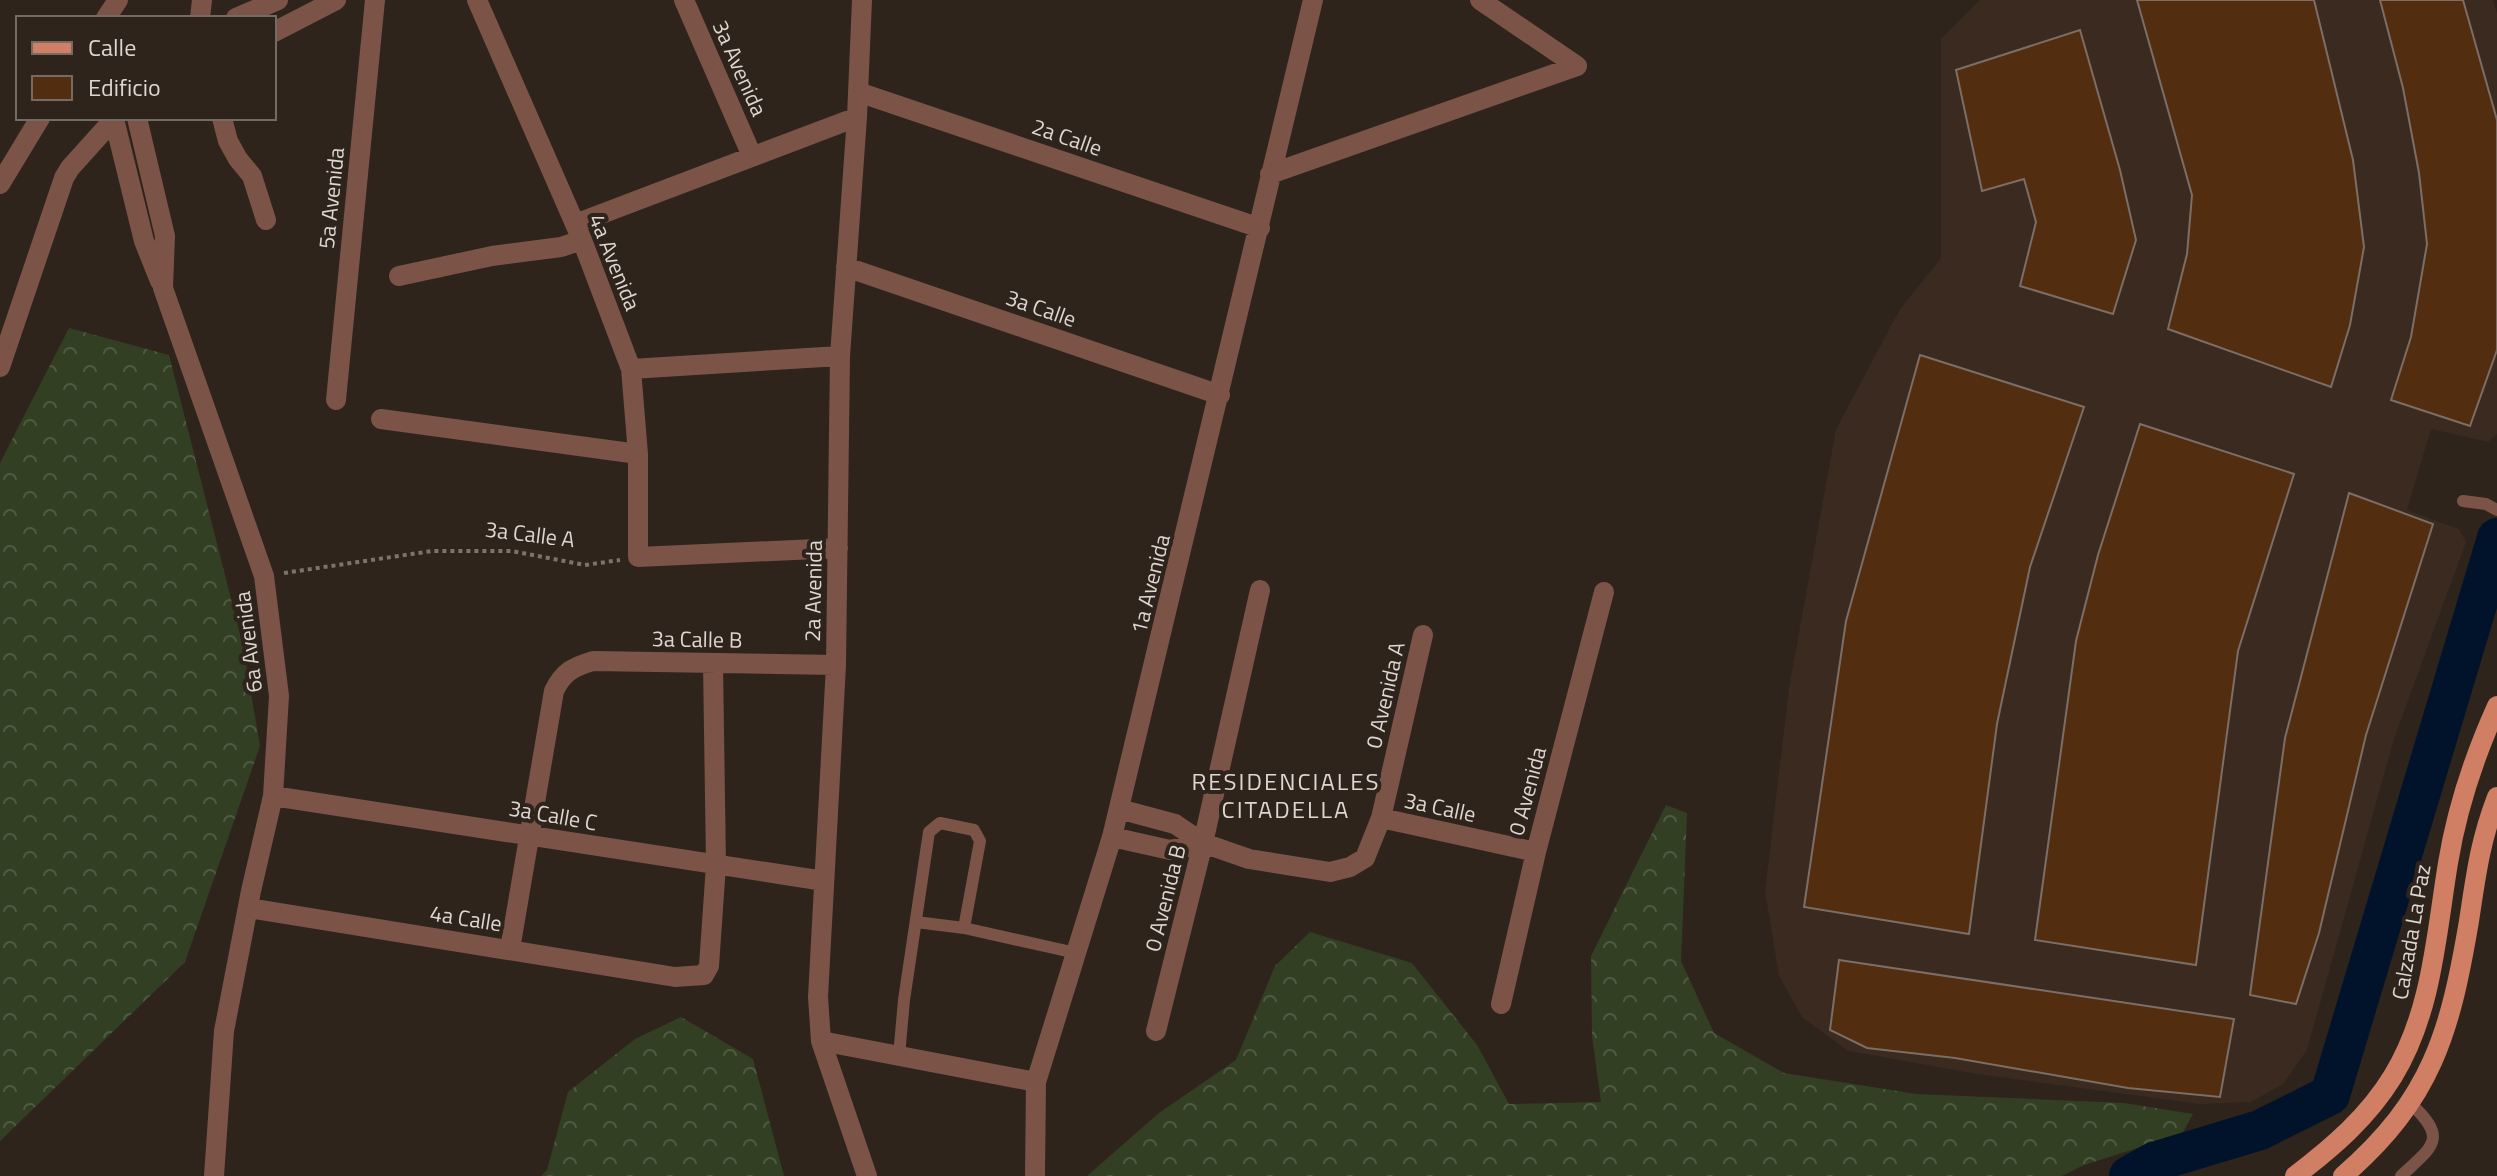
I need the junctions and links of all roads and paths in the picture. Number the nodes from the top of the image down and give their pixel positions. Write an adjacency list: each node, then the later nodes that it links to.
1 (278, 0): 9 (street)
2 (336, 0): 10 (street)
3 (375, 0): 31 (street, 5a Avenida)
4 (477, 0): 23 (street, 4a Avenida)
5 (684, 0): 18 (street, 3a Avenida)
6 (862, 0): 11 (street, 2a Avenida)
7 (1313, 0): 19 (street, 1a Avenida)
8 (1480, 0): 19 (street)
9 (241, 16)
10 (276, 31)
11 (858, 92): 12 (street, 2a Avenida); 22 (street, 2a Calle)
12 (857, 117): 18 (street); 24 (street, 2a Avenida)
13 (39, 120): 20 (street)
14 (113, 120): 28 (street)
15 (115, 120): 26 (street)
16 (137, 120): 26 (street, 6a Avenida)
17 (223, 120): 21 (street)
18 (752, 156): 23 (street)
19 (1270, 174): 22 (street, 1a Avenida)
20 (0, 184)
21 (266, 220)
22 (1260, 228): 30 (street, 1a Avenida)
23 (578, 232): 25 (street); 29 (street, 4a Avenida)
24 (846, 267): 27 (street, 2a Avenida); 30 (street, 3a Calle)
25 (399, 276)
26 (163, 288): 38 (street, 6a Avenida)
27 (840, 356): 29 (street); 36 (street, 2a Avenida)
28 (0, 367)
29 (631, 369): 33 (street, 4a Avenida)
30 (1220, 395): 47 (street, 1a Avenida)
31 (336, 400)
32 (381, 419): 33 (street)
33 (638, 454): 37 (street, 4a Avenida)
34 (2463, 501): 35 (lane)
35 (2497, 510)
36 (838, 548): 37 (street); 43 (street, 2a Avenida)
37 (638, 557): 38 (path, 3a Calle A)
38 (264, 576): 45 (street, 6a Avenida)
39 (1260, 590): 51 (street, 0 Avenida B)
40 (1604, 592): 52 (street, 0 Avenida)
41 (1423, 635): 48 (street, 0 Avenida A)
42 (713, 663): 43 (street, 3a Calle B); 49 (street, 3a Calle B); 53 (street)
43 (836, 665): 54 (street, 2a Avenida)
44 (2497, 706): 69 (main road, Calzada La Paz)
45 (273, 796): 49 (street, 3a Calle C); 55 (street, 6a Avenida)
46 (2497, 797): 65 (main road)
47 (1119, 809): 50 (street, 1a Avenida); 51 (street)
48 (1381, 818): 51 (street, 0 Avenida A); 52 (street, 3a Calle)
49 (530, 837): 53 (street, 3a Calle C); 58 (street)
50 (1112, 837): 51 (street); 59 (street, 1a Avenida)
51 (1203, 843): 61 (street, 0 Avenida B)
52 (1536, 852): 60 (street, 0 Avenida)
53 (716, 865): 54 (street, 3a Calle C); 58 (street, 4a Calle)
54 (824, 881): 62 (street, 2a Avenida)
55 (249, 908): 58 (street, 4a Calle); 66 (street, 6a Avenida)
56 (916, 922): 57 (lane); 57 (lane); 63 (lane)
57 (964, 928): 59 (lane)
58 (510, 949)
59 (1076, 953): 64 (street, 1a Avenida)
60 (1501, 1004)
61 (1156, 1031)
62 (821, 1041): 63 (street); 67 (street, 2a Avenida)
63 (899, 1056): 64 (street)
64 (1036, 1082): 68 (street, 1a Avenida)
65 (2410, 1103): 70 (main road); 71 (lane)
66 (214, 1176)
67 (867, 1176)
68 (1035, 1176)
69 (2295, 1176)
70 (2343, 1176)
71 (2401, 1176)

